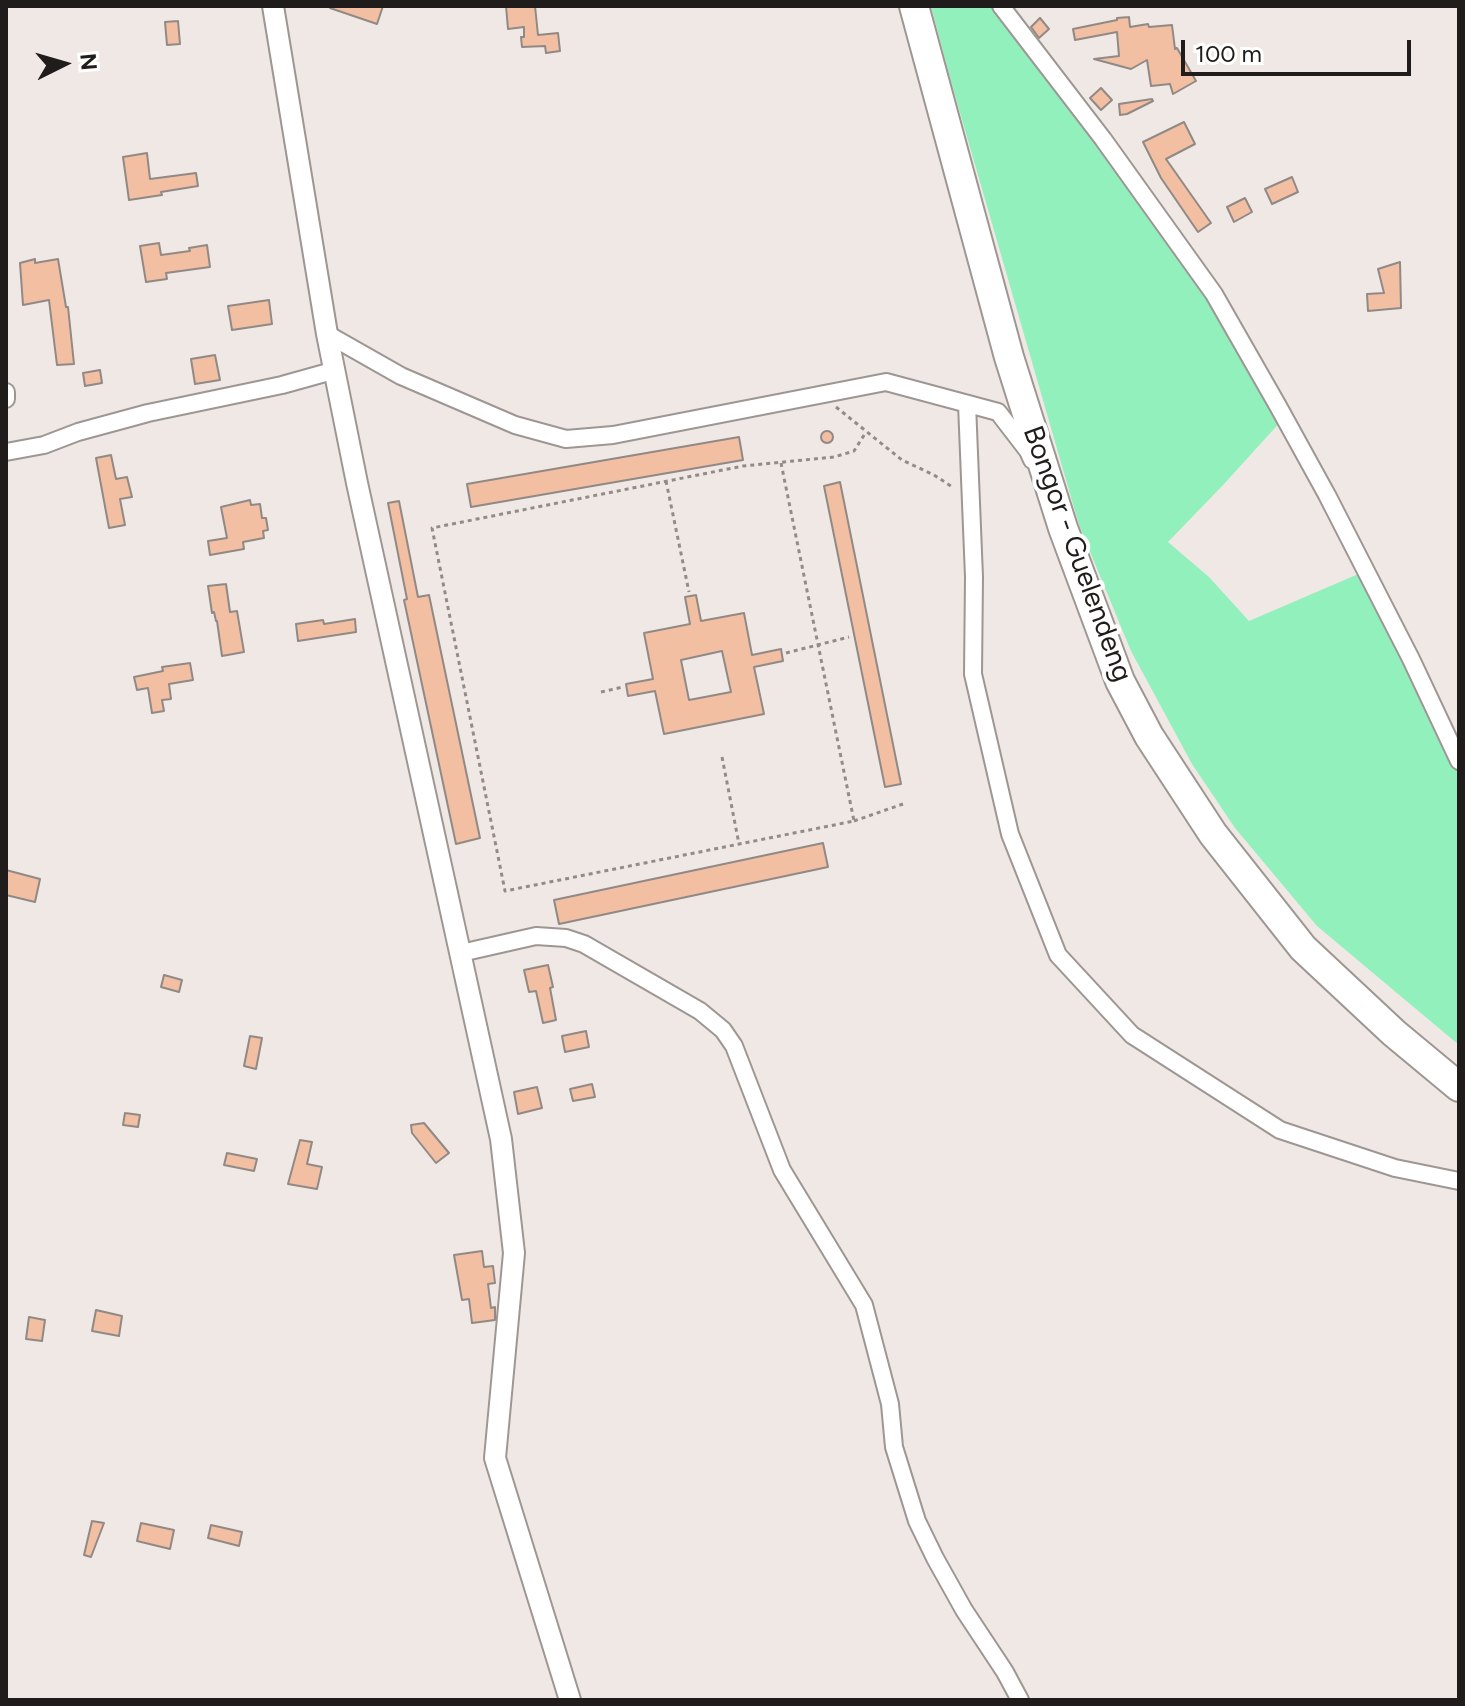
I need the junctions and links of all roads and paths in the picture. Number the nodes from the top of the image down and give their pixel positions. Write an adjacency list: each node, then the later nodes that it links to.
1 (273, 6): 4 (street)
2 (914, 6): 15 (highway, Bongor - Guelendeng)
3 (1001, 6): 23 (street)
4 (327, 334): 5 (street); 7 (street)
5 (335, 373): 11 (street); 27 (street)
6 (6, 392): 8 (street)
7 (820, 395): 9 (street); 10 (path)
8 (6, 399)
9 (967, 404): 14 (street); 15 (street)
10 (866, 432): 12 (path); 14 (path)
11 (6, 452)
12 (781, 463): 13 (path); 18 (path)
13 (666, 481): 16 (path); 26 (path)
14 (971, 498): 29 (street)
15 (1063, 528): 28 (highway, Bongor - Guelendeng)
16 (689, 592)
17 (849, 637): 18 (path)
18 (818, 645): 19 (path); 25 (path)
19 (786, 653)
20 (623, 687): 21 (path)
21 (601, 692)
22 (722, 757): 26 (path)
23 (1459, 761)
24 (903, 804): 25 (path)
25 (854, 821): 26 (path)
26 (739, 844)
27 (461, 953): 30 (street); 31 (street)
28 (1459, 1087)
29 (1459, 1181)
30 (570, 1700)
31 (1020, 1700)

